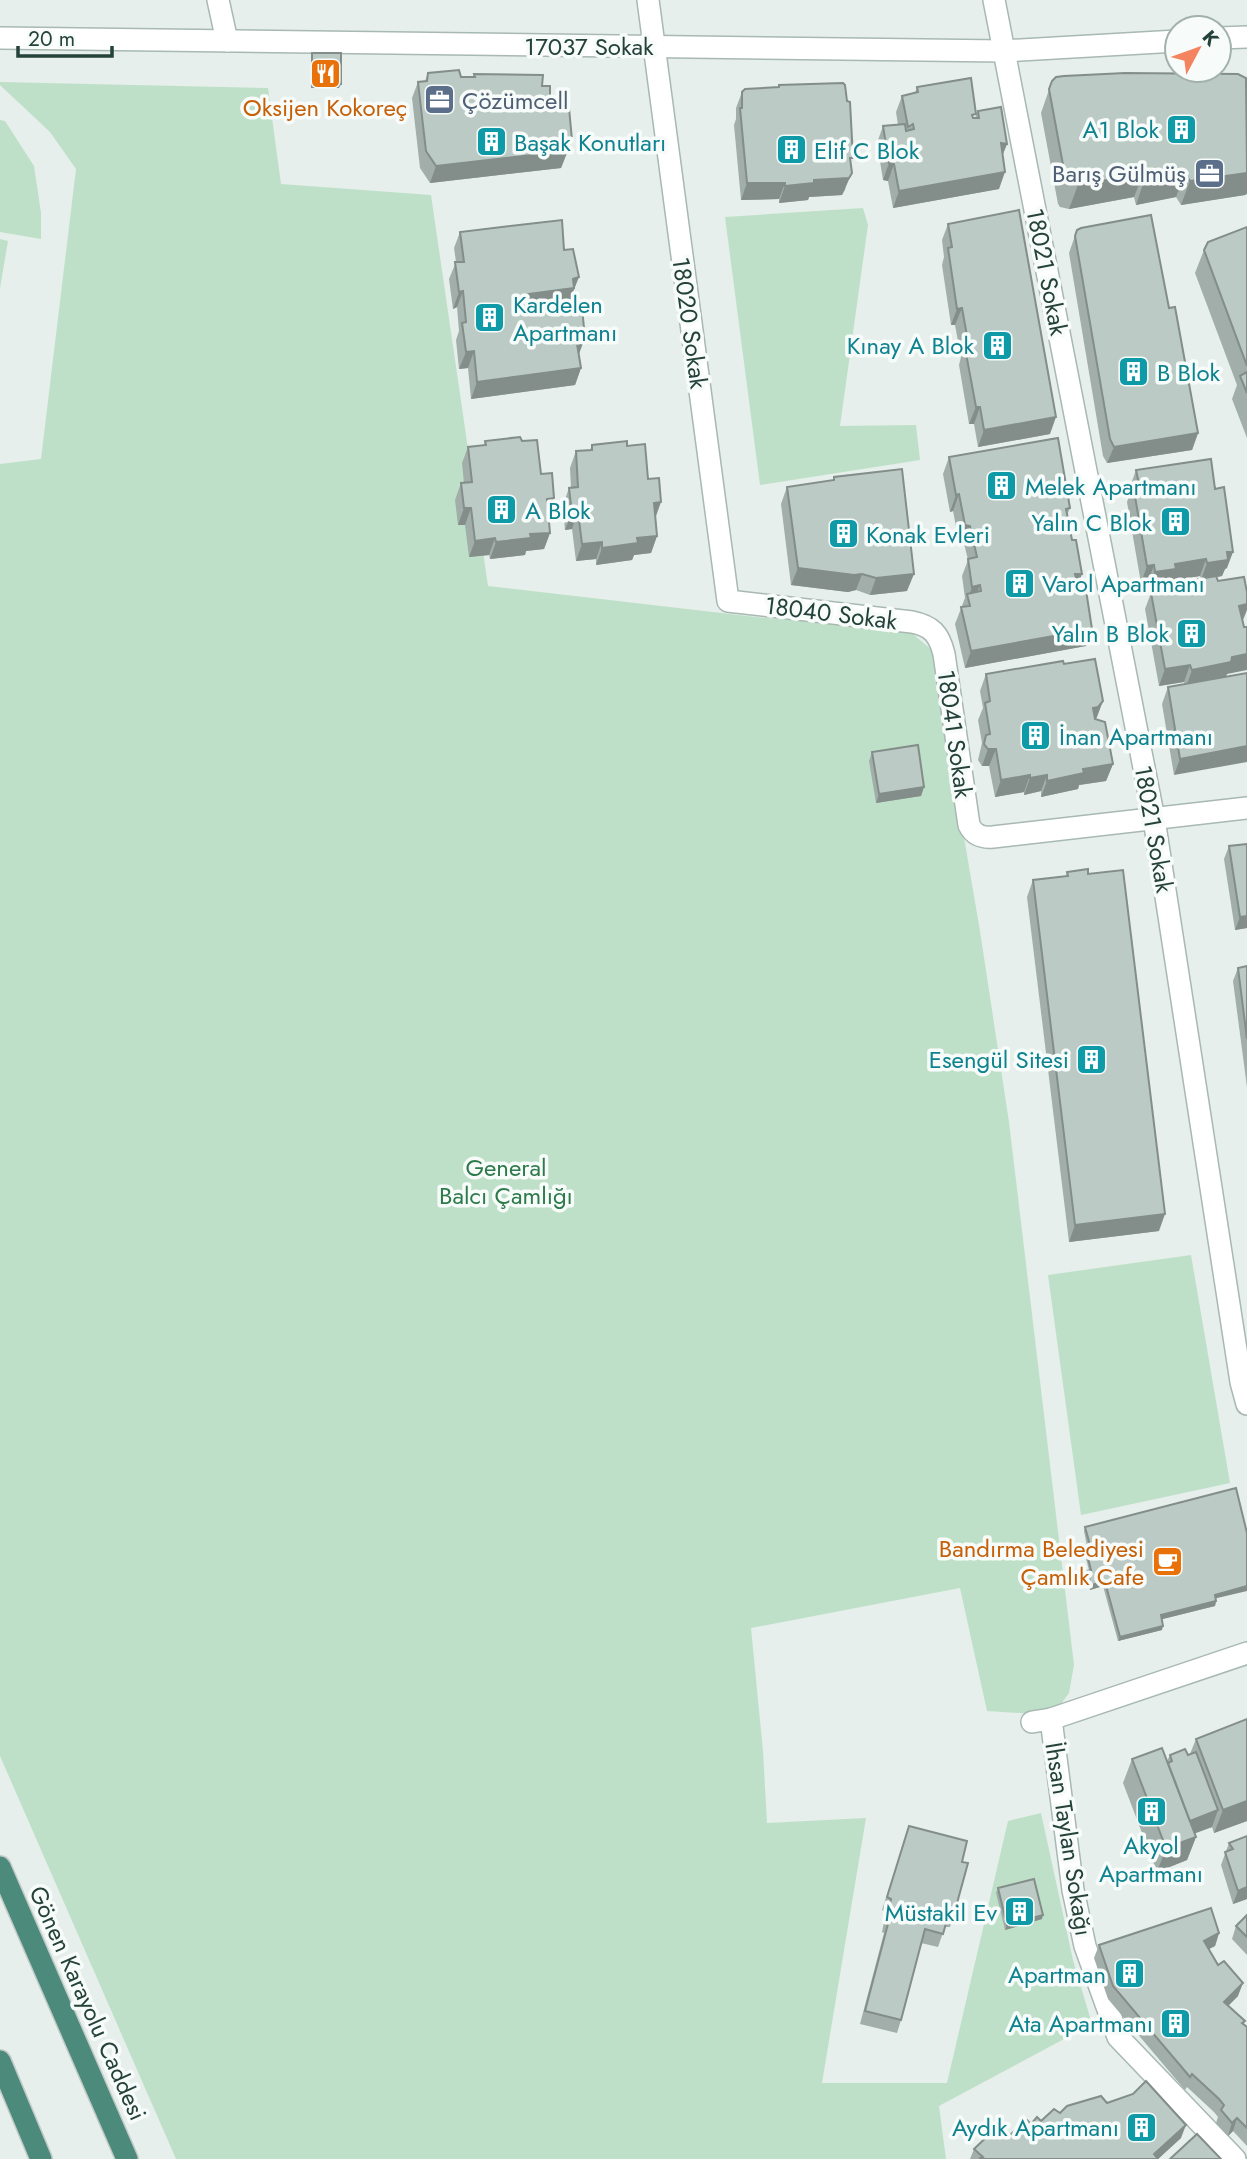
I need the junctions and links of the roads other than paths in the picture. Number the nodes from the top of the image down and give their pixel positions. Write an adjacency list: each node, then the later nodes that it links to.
1 (218, 0): 5 (street)
2 (648, 0): 7 (street, 18020 Sokak)
3 (994, 0): 8 (street, 18021 Sokak)
4 (0, 38): 5 (street, 17037 Sokak)
5 (227, 41): 7 (street, 17037 Sokak)
6 (1163, 42): 8 (street, 17037 Sokak)
7 (652, 46): 8 (street, 17037 Sokak); 9 (street, 18020 Sokak)
8 (1003, 51): 12 (street, 18021 Sokak)
9 (728, 601): 10 (street, 18040 Sokak)
10 (933, 629): 12 (street, 18041 Sokak)
11 (1247, 807): 12 (street)
12 (1154, 819): 13 (street, 18021 Sokak)
13 (1247, 1404)
14 (1247, 1653): 19 (street, İhsan Taylan Sokağı)
15 (0, 1867): 18 (highway, Gönen Karayolu Caddesi)
16 (0, 2061): 17 (highway)
17 (41, 2159)
18 (127, 2159)
19 (1235, 2159)

